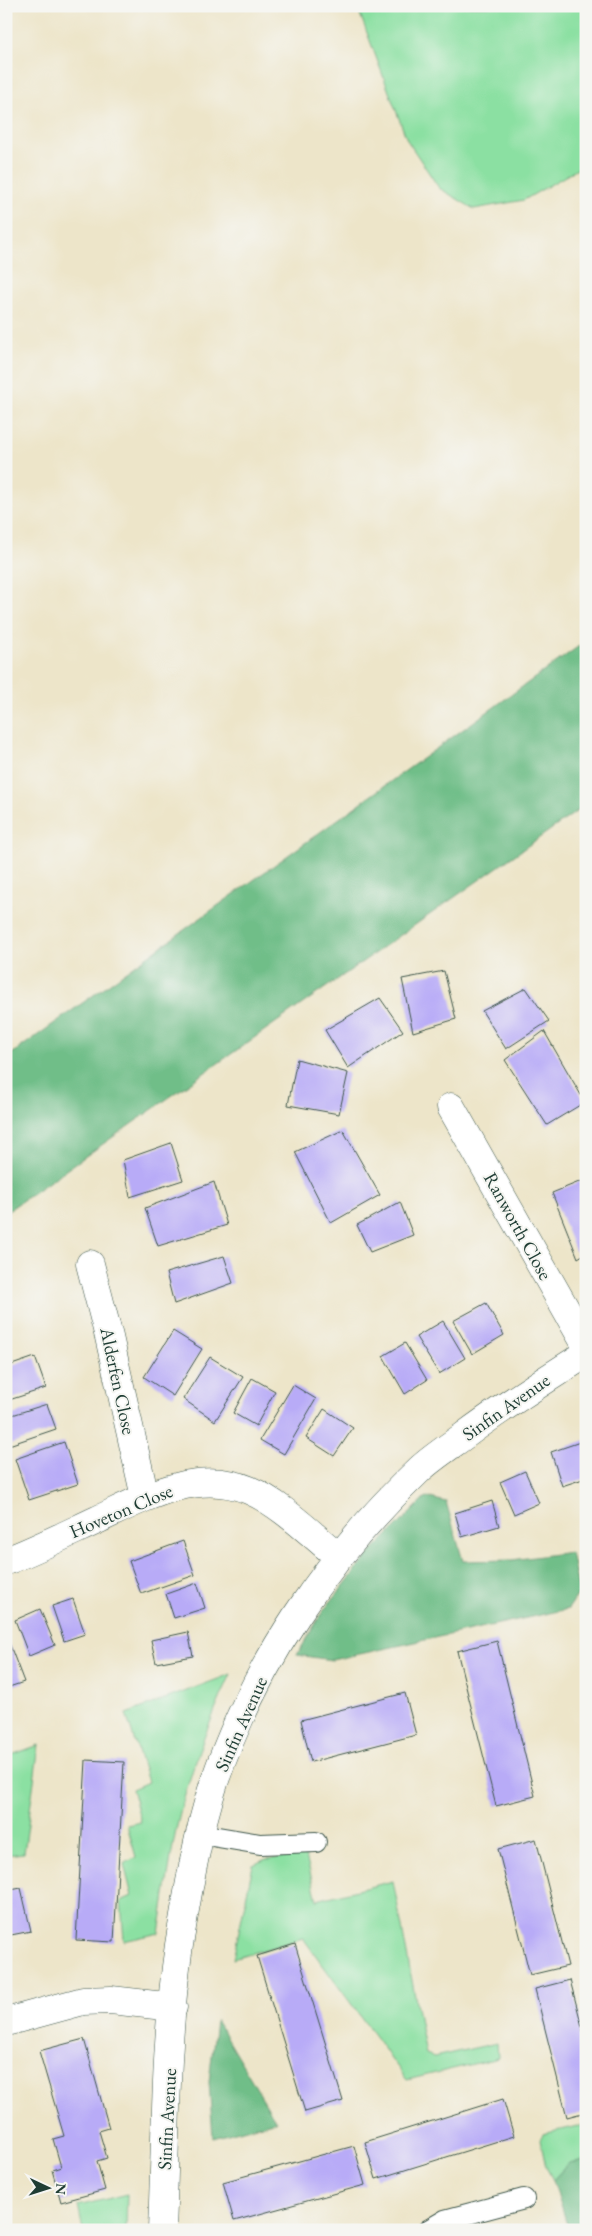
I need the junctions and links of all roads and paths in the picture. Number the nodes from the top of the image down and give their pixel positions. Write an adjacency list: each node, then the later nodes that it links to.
1 (451, 1107): 3 (street, Ranworth Close)
2 (90, 1264): 5 (street, Alderfen Close)
3 (586, 1346)
4 (586, 1354): 6 (street, Sinfin Avenue)
5 (145, 1497): 6 (street, Hoveton Close); 7 (street, Hoveton Close)
6 (338, 1556): 8 (street, Sinfin Avenue)
7 (6, 1561)
8 (200, 1834): 9 (lane); 10 (street, Sinfin Avenue)
9 (316, 1842)
10 (173, 2007): 11 (street); 13 (street, Sinfin Avenue)
11 (6, 2022)
12 (524, 2199): 14 (lane)
13 (162, 2230)
14 (428, 2230)

